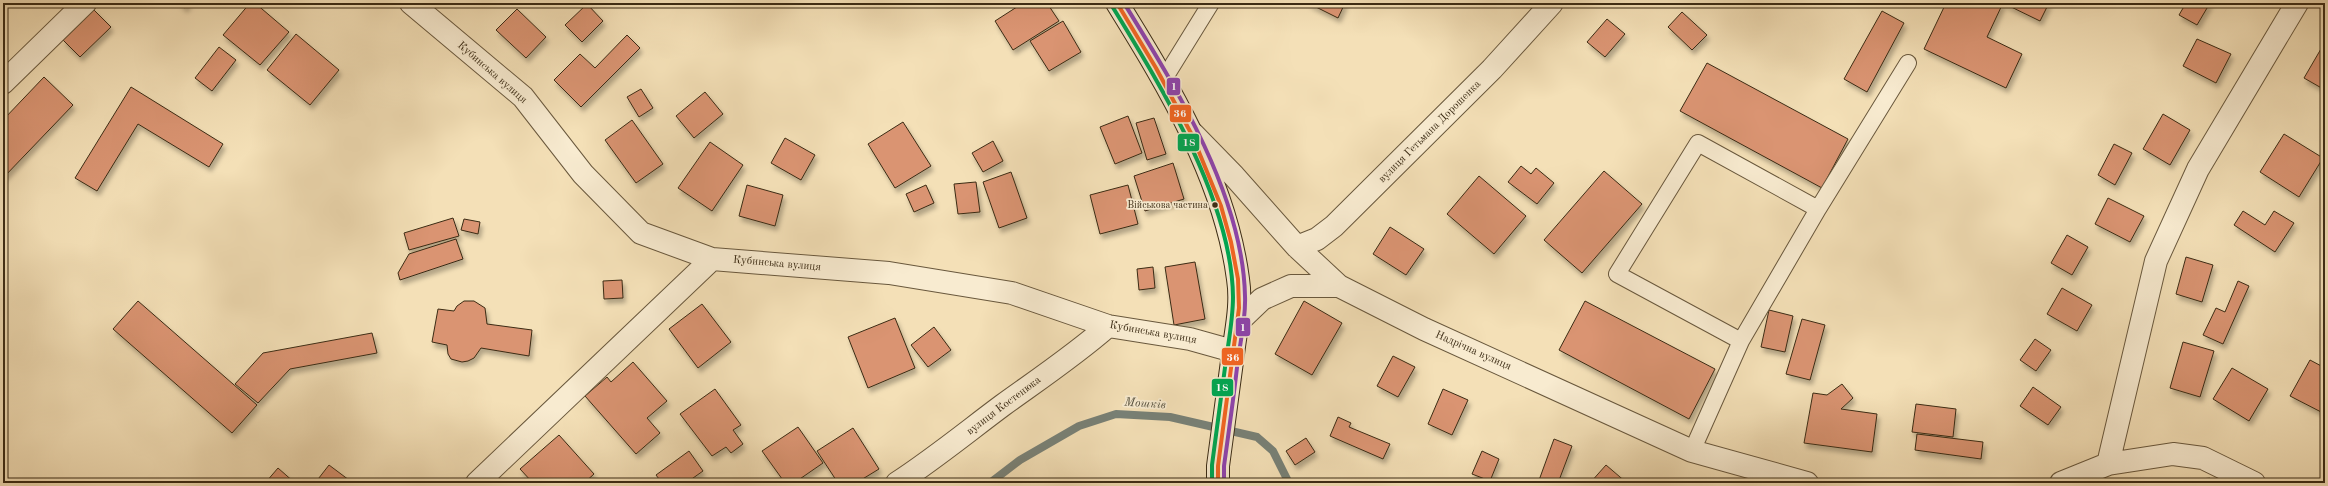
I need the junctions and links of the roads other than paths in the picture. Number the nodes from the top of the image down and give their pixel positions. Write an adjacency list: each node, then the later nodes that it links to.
1 (85, 3): 9 (street)
2 (411, 3): 13 (street, Кубинська вулиця)
3 (1117, 3): 8 (street)
4 (1211, 3): 8 (lane)
5 (1552, 3): 12 (street, вулиця Гетьмана Дорошенка)
6 (2297, 3): 20 (street)
7 (1908, 63): 11 (lane)
8 (1164, 79): 10 (street)
9 (3, 83)
10 (1193, 134): 12 (street, Надрічна вулиця); 15 (street)
11 (1818, 209): 17 (lane); 17 (lane)
12 (1297, 247): 14 (street, Надрічна вулиця)
13 (712, 259): 16 (street, Кубинська вулиця); 22 (street)
14 (1339, 286): 15 (street); 19 (street, Надрічна вулиця)
15 (1239, 321): 18 (street)
16 (1108, 326): 18 (street, Кубинська вулиця); 23 (street, вулиця Костенюка)
17 (1741, 341): 19 (lane)
18 (1233, 351): 21 (street)
19 (1692, 451): 24 (street, Надрічна вулиця)
20 (2108, 464): 25 (street); 26 (street)
21 (1218, 474)
22 (476, 483)
23 (897, 483)
24 (1806, 483)
25 (2061, 483)
26 (2254, 483)

